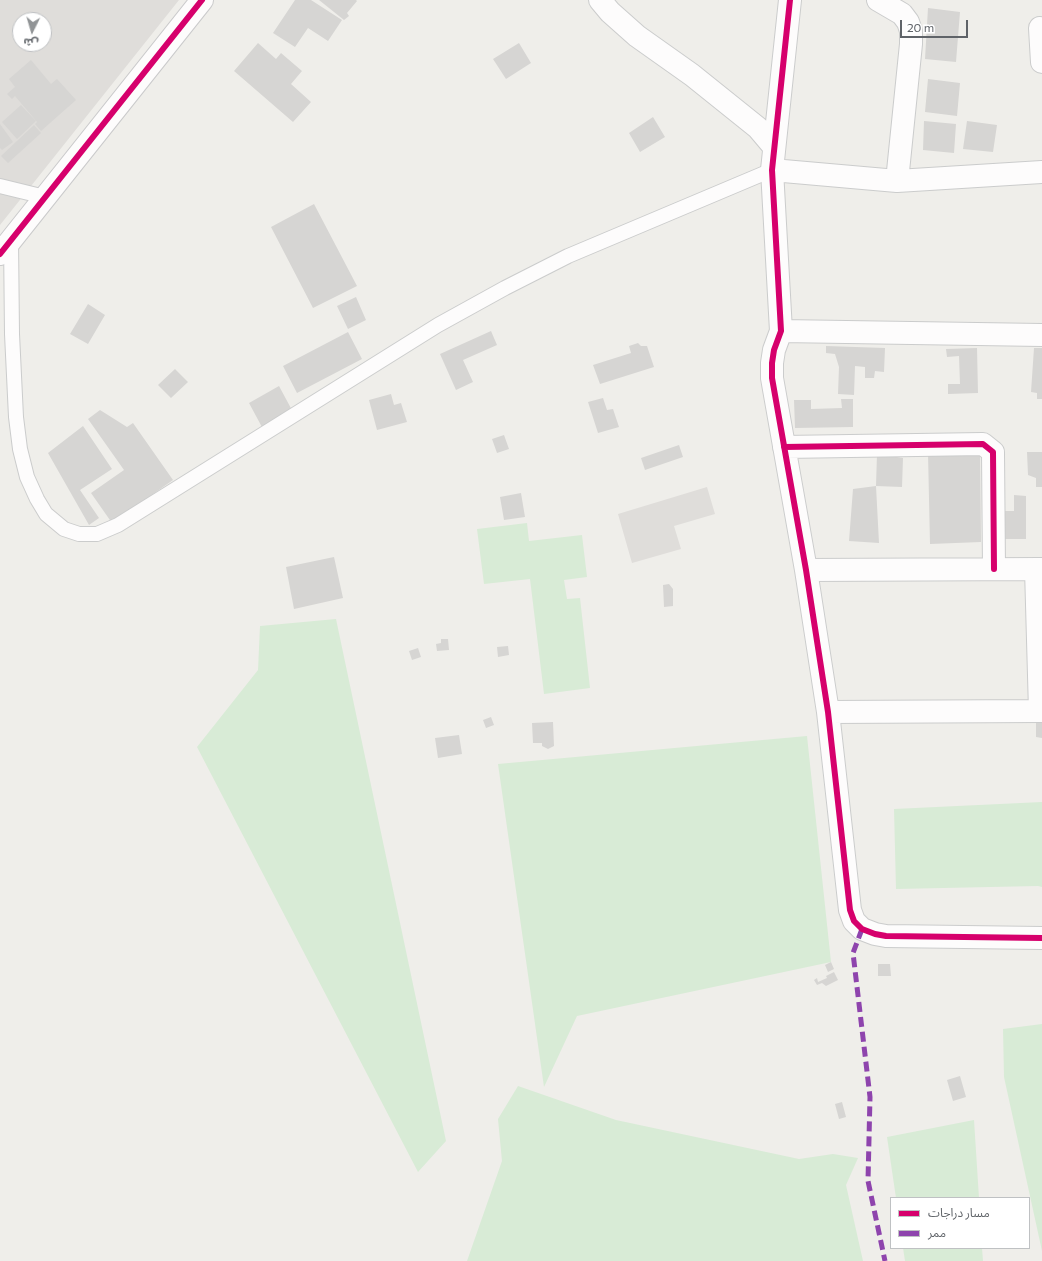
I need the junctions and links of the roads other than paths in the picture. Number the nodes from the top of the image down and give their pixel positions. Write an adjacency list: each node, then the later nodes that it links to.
1 (202, 0): 12 (street)
2 (600, 0): 7 (street)
3 (790, 0): 7 (street)
4 (878, 0): 10 (street)
5 (1040, 28): 6 (street)
6 (1042, 62)
7 (774, 147): 8 (street)
8 (772, 170): 10 (street); 13 (lane); 14 (street)
9 (1042, 172): 10 (street)
10 (897, 181)
11 (0, 186): 12 (lane)
12 (45, 197): 13 (street)
13 (6, 246)
14 (781, 331): 15 (street); 16 (street)
15 (1042, 335)
16 (784, 447): 17 (street); 19 (street)
17 (994, 569): 18 (street); 19 (street)
18 (1039, 569): 20 (street)
19 (806, 570): 21 (street)
20 (1041, 711): 21 (street)
21 (828, 712): 22 (street)
22 (1042, 938)

